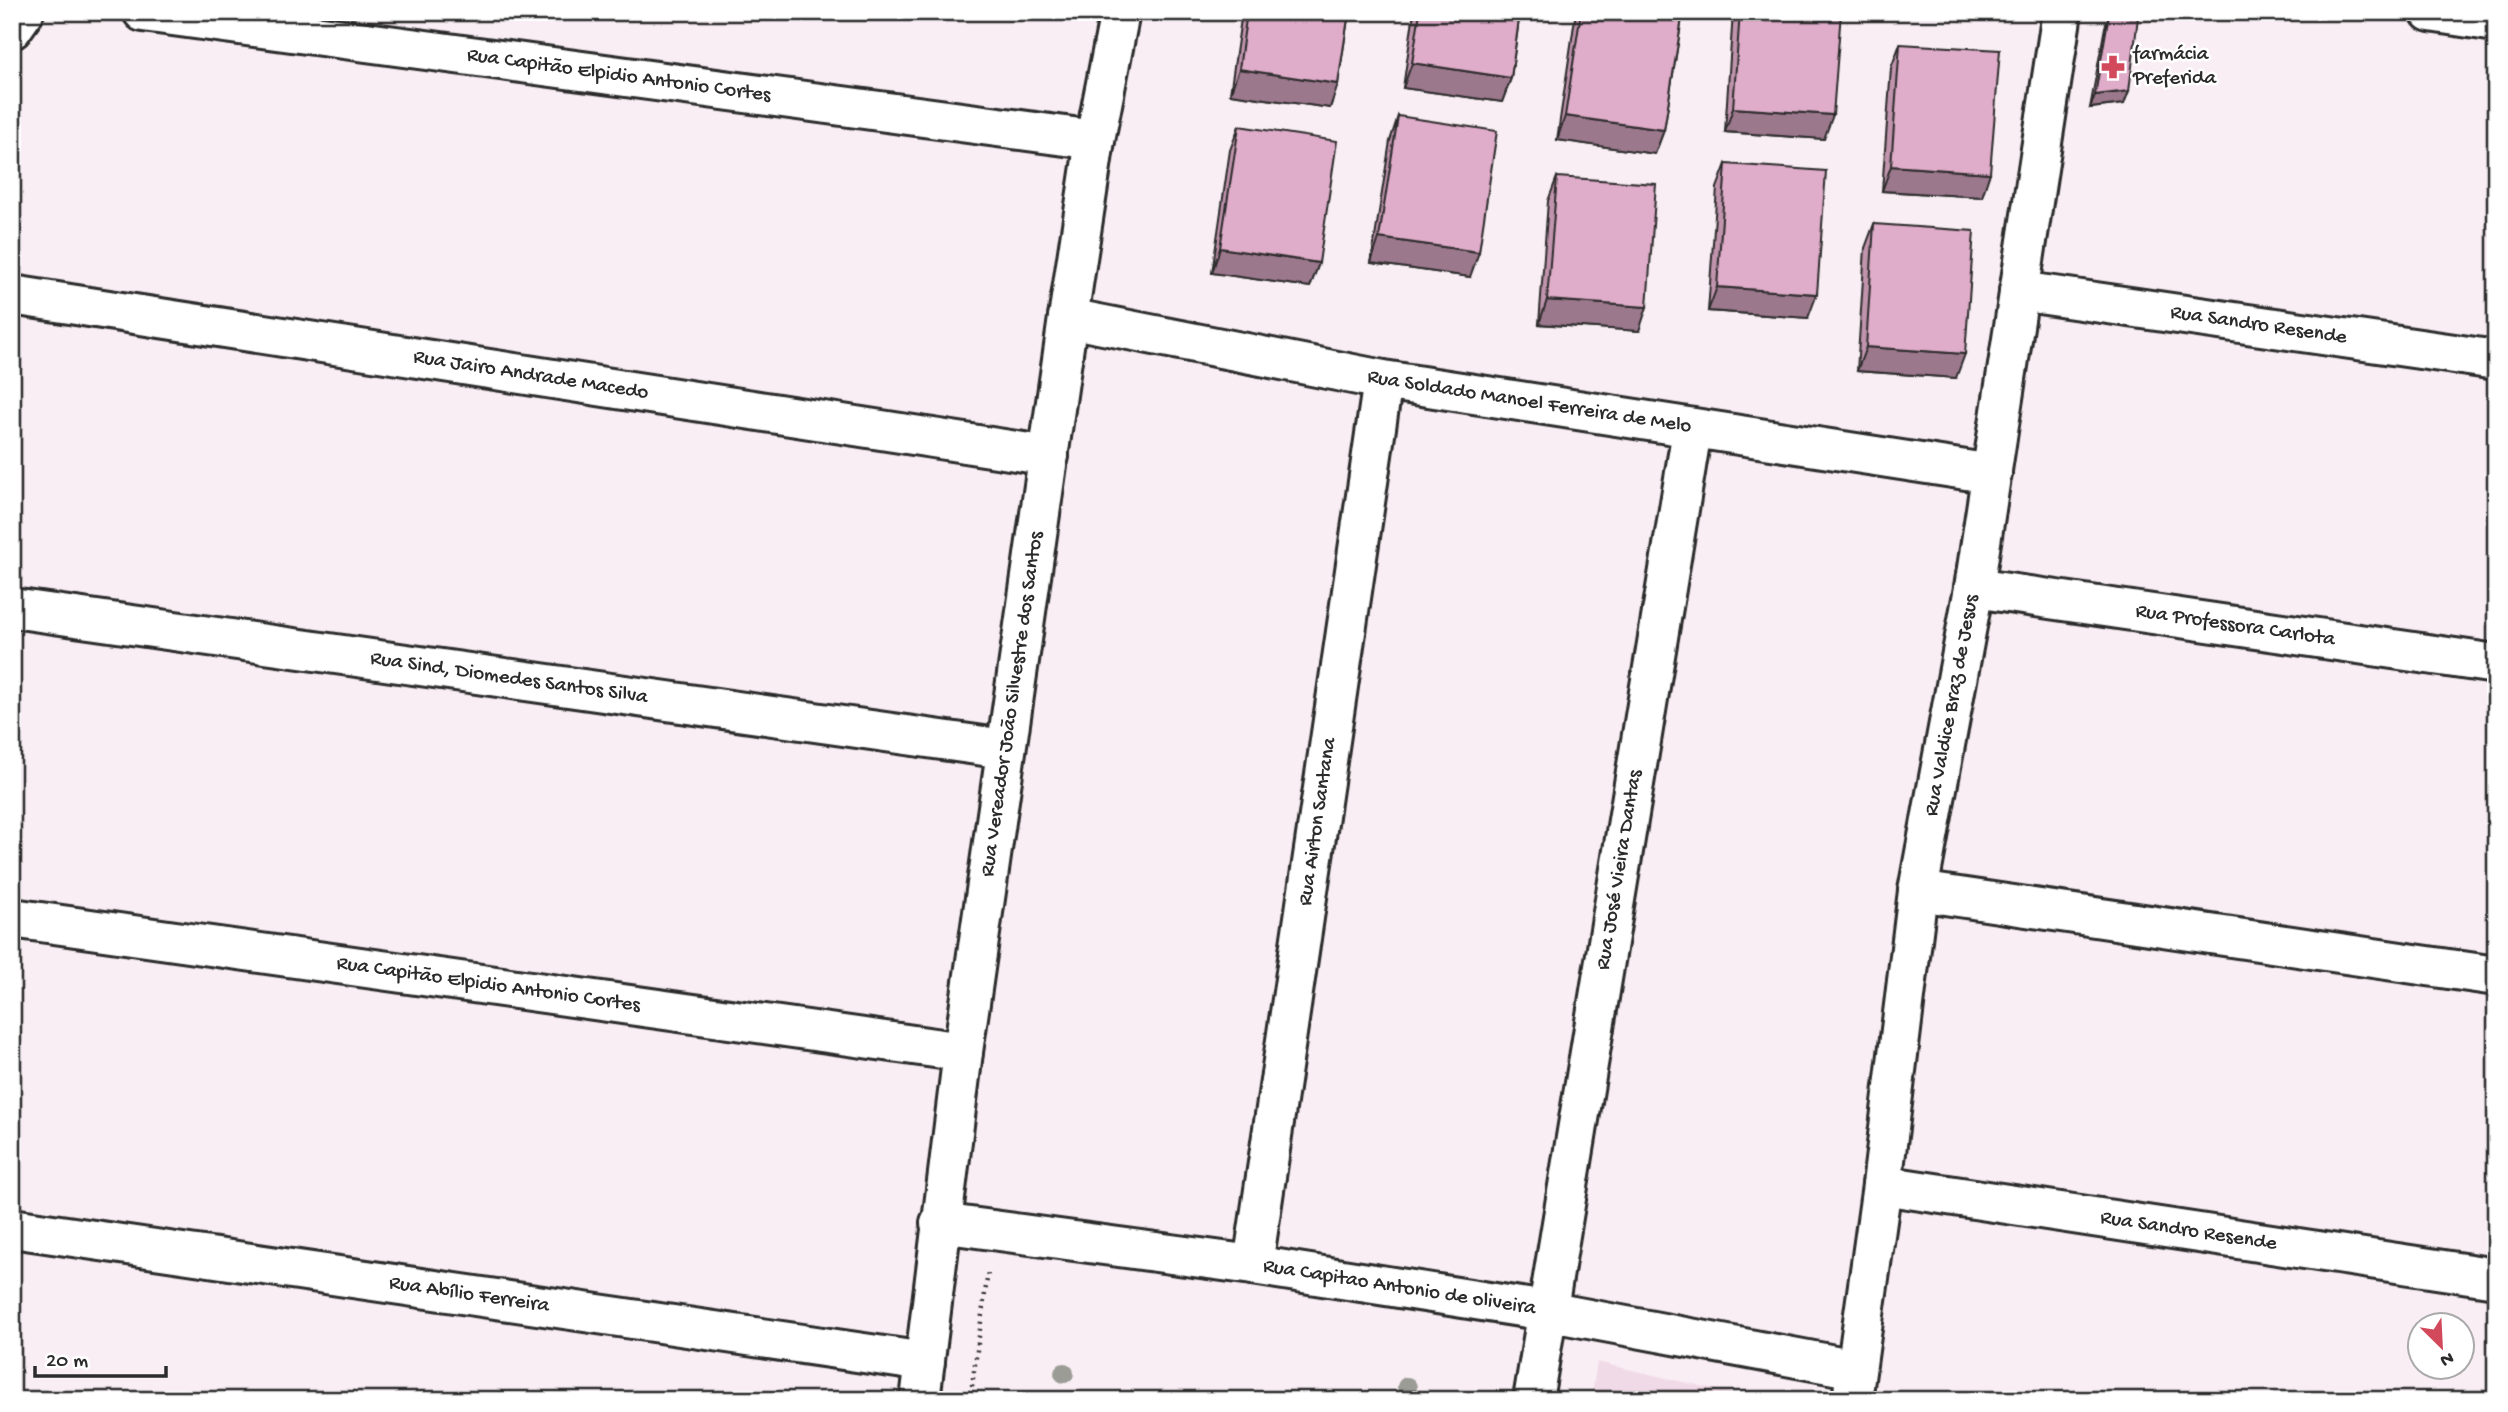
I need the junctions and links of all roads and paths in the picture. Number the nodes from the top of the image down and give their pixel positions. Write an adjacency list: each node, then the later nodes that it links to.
1 (24, 12): 7 (street)
2 (143, 12): 8 (street, Rua Capitão Elpidio Antonio Cortes)
3 (1120, 12): 8 (street, Rua Vereador João Silvestre dos Santos)
4 (2062, 12): 9 (street, Rua Valdice Braz de Jesus)
5 (2430, 12): 6 (street)
6 (2496, 22)
7 (12, 29)
8 (1095, 140): 11 (street, Rua Vereador João Silvestre dos Santos)
9 (2019, 291): 12 (street, Rua Sandro Resende); 16 (street, Rua Valdice Braz de Jesus)
10 (12, 295): 15 (street, Rua Jairo Andrade Macedo)
11 (1068, 318): 13 (street, Rua Soldado Manoel Ferreira de Melo); 15 (street, Rua Vereador João Silvestre dos Santos)
12 (2496, 360)
13 (1383, 380): 14 (street, Rua Soldado Manoel Ferreira de Melo); 28 (street, Rua Airton Santana)
14 (1692, 430): 16 (street, Rua Soldado Manoel Ferreira de Melo); 30 (street, Rua José Vieira Dantas)
15 (1049, 456): 20 (street, Rua Vereador João Silvestre dos Santos)
16 (1992, 474): 17 (street, Rua Valdice Braz de Jesus)
17 (1974, 587): 19 (street, Rua Professora Carlota); 21 (street, Rua Valdice Braz de Jesus)
18 (12, 608): 20 (street, Rua Sind, Diomedes Santos Silva)
19 (2496, 664)
20 (1005, 749): 24 (street, Rua Vereador João Silvestre dos Santos)
21 (1918, 891): 23 (street); 25 (street, Rua Valdice Braz de Jesus)
22 (12, 918): 24 (street, Rua Capitão Elpidio Antonio Cortes)
23 (2496, 976)
24 (964, 1052): 26 (street, Rua Vereador João Silvestre dos Santos)
25 (1882, 1185): 29 (street, Rua Sandro Resende); 32 (street, Rua Valdice Braz de Jesus)
26 (940, 1223): 28 (street, Rua Capitao Antonio de oliveira); 31 (street, Rua Vereador João Silvestre dos Santos)
27 (12, 1228): 31 (street, Rua Abílio Ferreira)
28 (1254, 1265): 30 (street, Rua Capitao Antonio de oliveira)
29 (2496, 1278)
30 (1546, 1311): 32 (street, Rua Capitao Antonio de oliveira); 34 (street, Rua José Vieira Dantas)
31 (925, 1362): 33 (street, Rua Vereador João Silvestre dos Santos)
32 (1854, 1384)
33 (919, 1400)
34 (1533, 1400)

